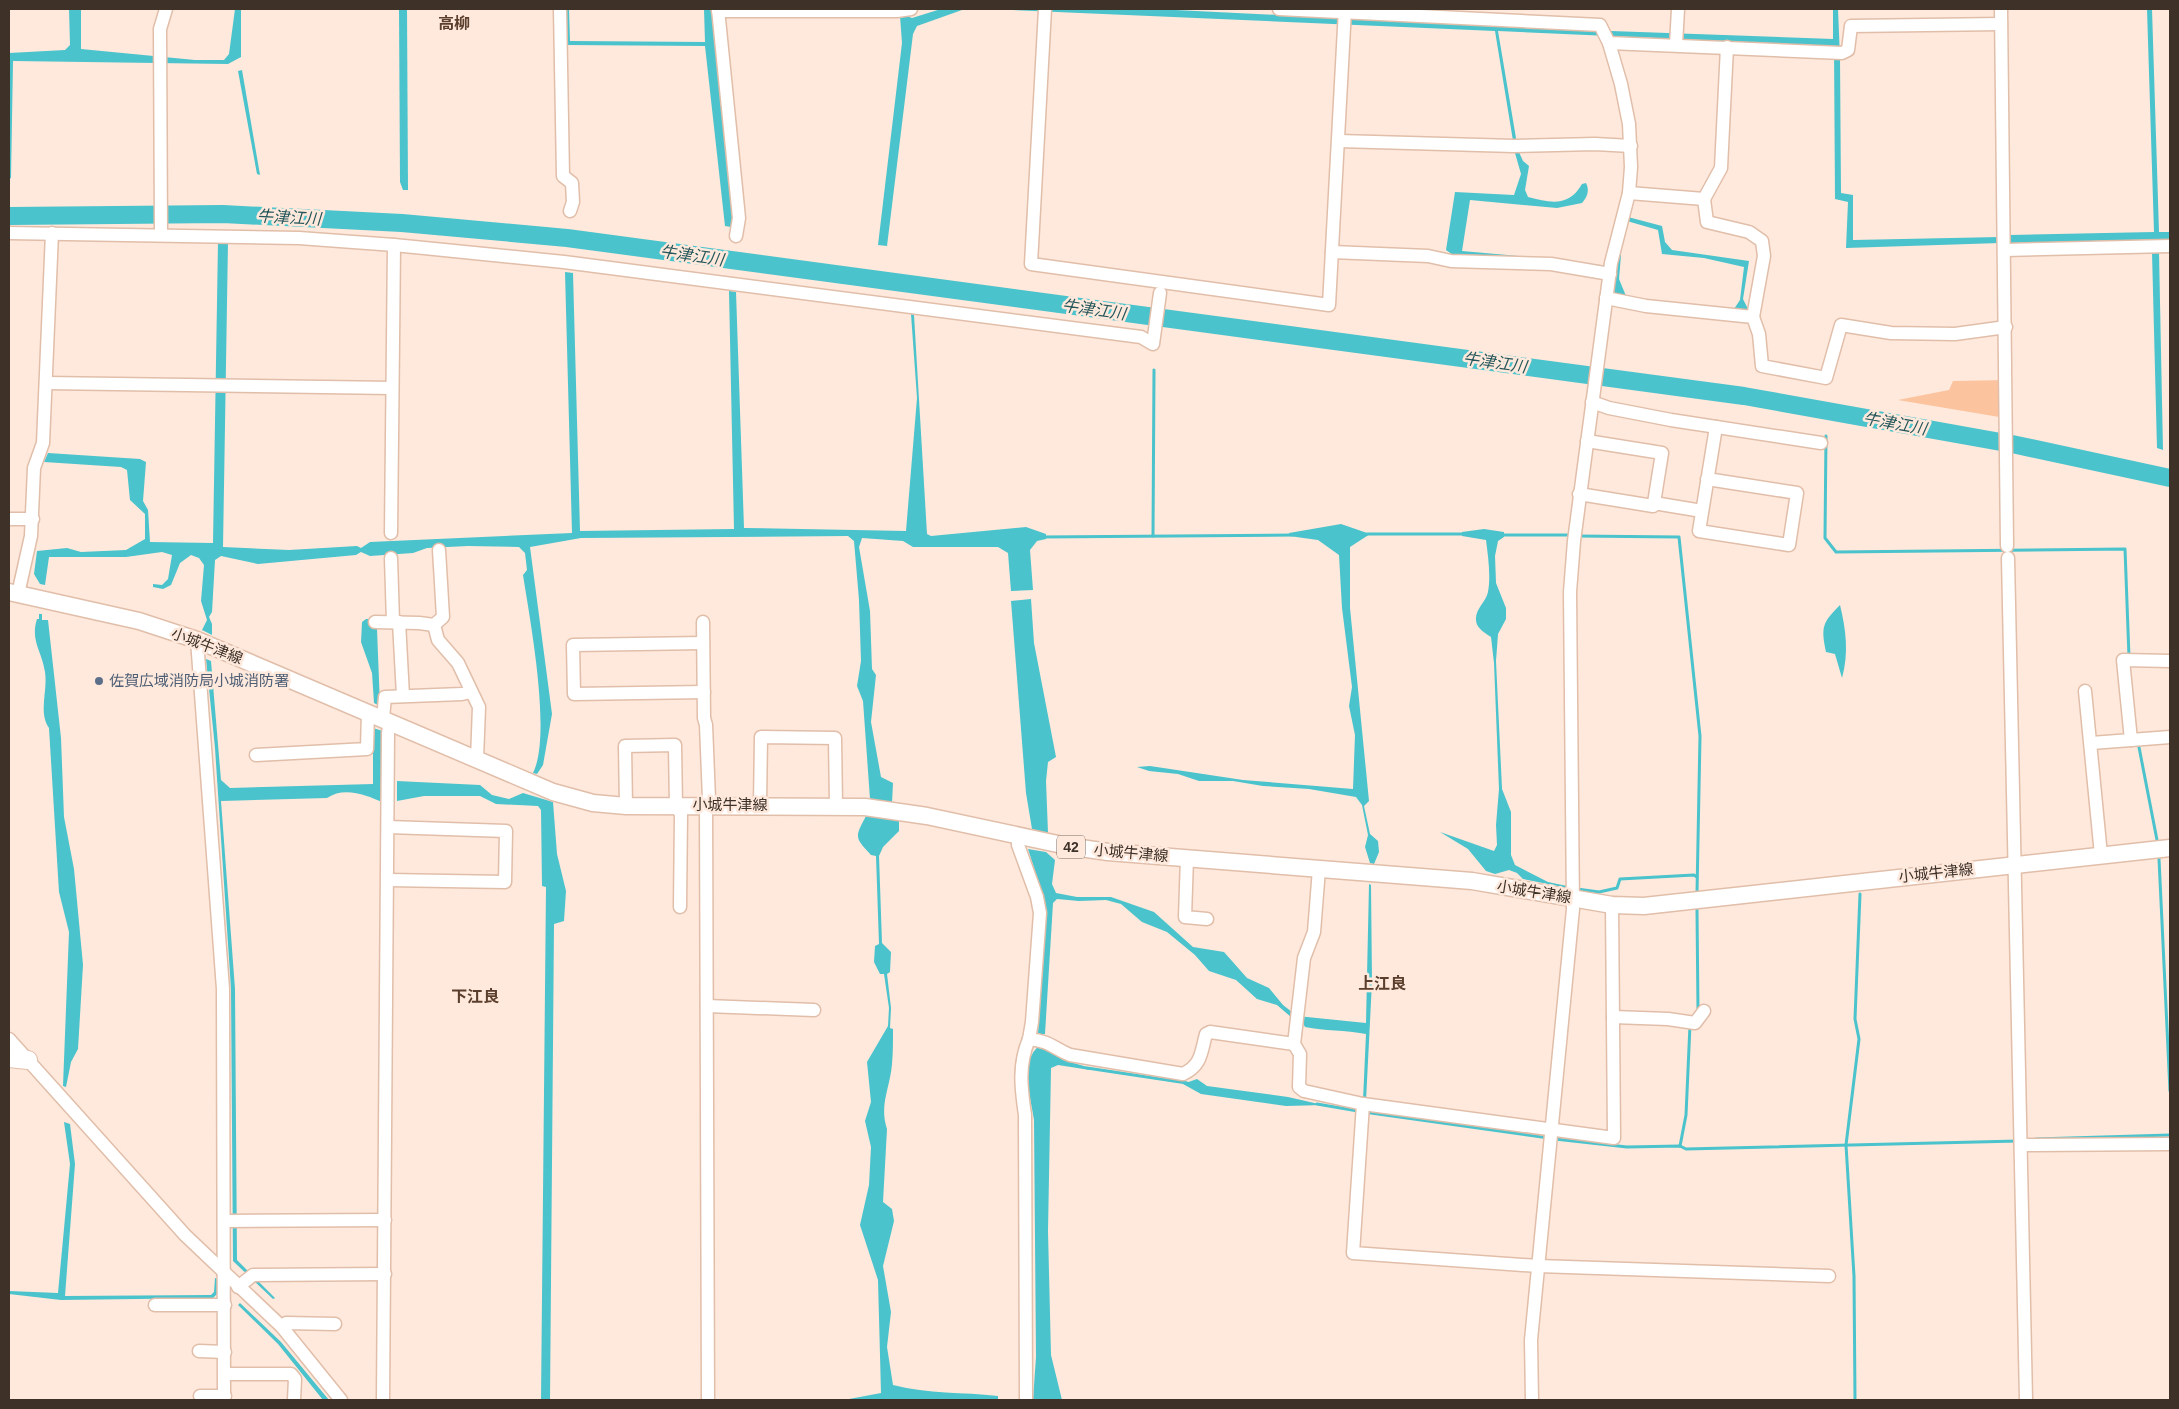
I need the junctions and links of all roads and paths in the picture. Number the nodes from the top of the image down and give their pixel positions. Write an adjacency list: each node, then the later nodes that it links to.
1 (166, 9): 21 (street)
2 (560, 9): 18 (street)
3 (1279, 9): 8 (street)
4 (1678, 9): 12 (street)
5 (2001, 9): 10 (street)
6 (718, 10): 7 (street); 22 (street)
7 (905, 10)
8 (1345, 10): 11 (street); 14 (street)
9 (1045, 11): 28 (street)
10 (2001, 24): 13 (street); 25 (street)
11 (1606, 37): 12 (street); 15 (street)
12 (1676, 38): 13 (street)
13 (1727, 47): 17 (street)
14 (1339, 141): 15 (street); 26 (street)
15 (1631, 146): 16 (street)
16 (1629, 193): 17 (street); 27 (street)
17 (1704, 199): 32 (street)
18 (570, 211)
19 (9, 233): 20 (street)
20 (52, 233): 21 (street); 34 (street)
21 (161, 234): 23 (street)
22 (736, 236)
23 (394, 245): 30 (street); 35 (street)
24 (2170, 246): 25 (street)
25 (2005, 250): 33 (street)
26 (1332, 252): 27 (street); 29 (street)
27 (1610, 268): 31 (street)
28 (1138, 279): 29 (street); 30 (street)
29 (1179, 284): 30 (street)
30 (1160, 292)
31 (1606, 298): 32 (street); 36 (street)
32 (1752, 317): 33 (street)
33 (2006, 327): 78 (street)
34 (46, 383): 35 (street); 45 (street)
35 (392, 388): 46 (street)
36 (1592, 402): 37 (street); 38 (street)
37 (1716, 427): 39 (street); 40 (street)
38 (1587, 441): 41 (street); 42 (street)
39 (1821, 443)
40 (1707, 479): 43 (street); 43 (street)
41 (1579, 494): 42 (street); 81 (street)
42 (1654, 503): 43 (street)
43 (1702, 511)
44 (9, 519): 45 (street)
45 (33, 519): 49 (street)
46 (391, 533)
47 (439, 550): 53 (street)
48 (391, 558): 51 (street)
49 (13, 593): 54 (main road, 小城牛津線 / 42)
50 (375, 622): 51 (street)
51 (396, 622): 53 (street); 60 (street)
52 (703, 622): 55 (street)
53 (434, 626): 58 (street)
54 (197, 640): 61 (main road, 小城牛津線 / 42); 99 (street)
55 (703, 643): 59 (street); 59 (street)
56 (2170, 661): 64 (street)
57 (2086, 690): 65 (street)
58 (471, 692): 60 (street); 67 (street)
59 (704, 692): 68 (street)
60 (403, 696): 62 (street)
61 (368, 712): 62 (main road, 小城牛津線 / 42); 66 (street)
62 (387, 720): 67 (main road, 小城牛津線 / 42); 73 (street)
63 (2170, 737): 64 (street)
64 (2137, 739): 65 (street)
65 (2090, 744): 76 (street)
66 (256, 755)
67 (477, 759): 70 (main road, 小城牛津線 / 42)
68 (706, 805): 69 (main road, 小城牛津線 / 42); 71 (main road, 小城牛津線 / 42); 85 (street)
69 (760, 805): 72 (main road, 小城牛津線 / 42); 72 (street)
70 (626, 806): 71 (main road, 小城牛津線 / 42); 71 (street)
71 (676, 806): 83 (street)
72 (836, 806): 74 (main road, 小城牛津線 / 42)
73 (388, 827): 80 (street); 80 (street)
74 (1018, 836): 77 (main road, 小城牛津線 / 42); 90 (street)
75 (2170, 848): 76 (main road, 小城牛津線 / 42)
76 (2101, 855): 78 (main road, 小城牛津線 / 42)
77 (1187, 858): 79 (main road, 小城牛津線 / 42); 84 (street)
78 (2013, 865): 82 (main road, 小城牛津線 / 42); 96 (street)
79 (1319, 869): 81 (main road, 小城牛津線 / 42); 91 (street)
80 (388, 880): 98 (street)
81 (1574, 891): 82 (main road, 小城牛津線 / 42); 95 (street)
82 (1612, 905): 88 (street)
83 (680, 907)
84 (1206, 920)
85 (707, 1006): 86 (street); 118 (street)
86 (814, 1010)
87 (1704, 1011): 88 (street)
88 (1613, 1017): 95 (street)
89 (9, 1038): 93 (street)
90 (1037, 1039): 91 (street); 114 (street)
91 (1294, 1044): 94 (street)
92 (9, 1058): 93 (highway)
93 (28, 1060): 102 (street)
94 (1362, 1111): 95 (street); 100 (street)
95 (1551, 1136): 100 (street)
96 (2020, 1141): 97 (street); 120 (street)
97 (2170, 1144)
98 (385, 1220): 99 (street); 101 (street)
99 (224, 1221): 102 (street)
100 (1538, 1266): 103 (street); 119 (street)
101 (385, 1274): 104 (street); 117 (street)
102 (225, 1275): 104 (street); 106 (street)
103 (1829, 1276)
104 (246, 1280): 108 (street)
105 (155, 1305): 106 (street)
106 (225, 1305): 110 (street)
107 (335, 1324): 108 (street)
108 (282, 1328): 116 (street)
109 (199, 1352): 110 (street)
110 (225, 1352): 111 (street)
111 (224, 1374): 113 (street); 115 (street)
112 (200, 1396): 113 (street)
113 (224, 1398)
114 (1026, 1399)
115 (294, 1400)
116 (341, 1400)
117 (383, 1400)
118 (708, 1400)
119 (1532, 1400)
120 (2026, 1400)

